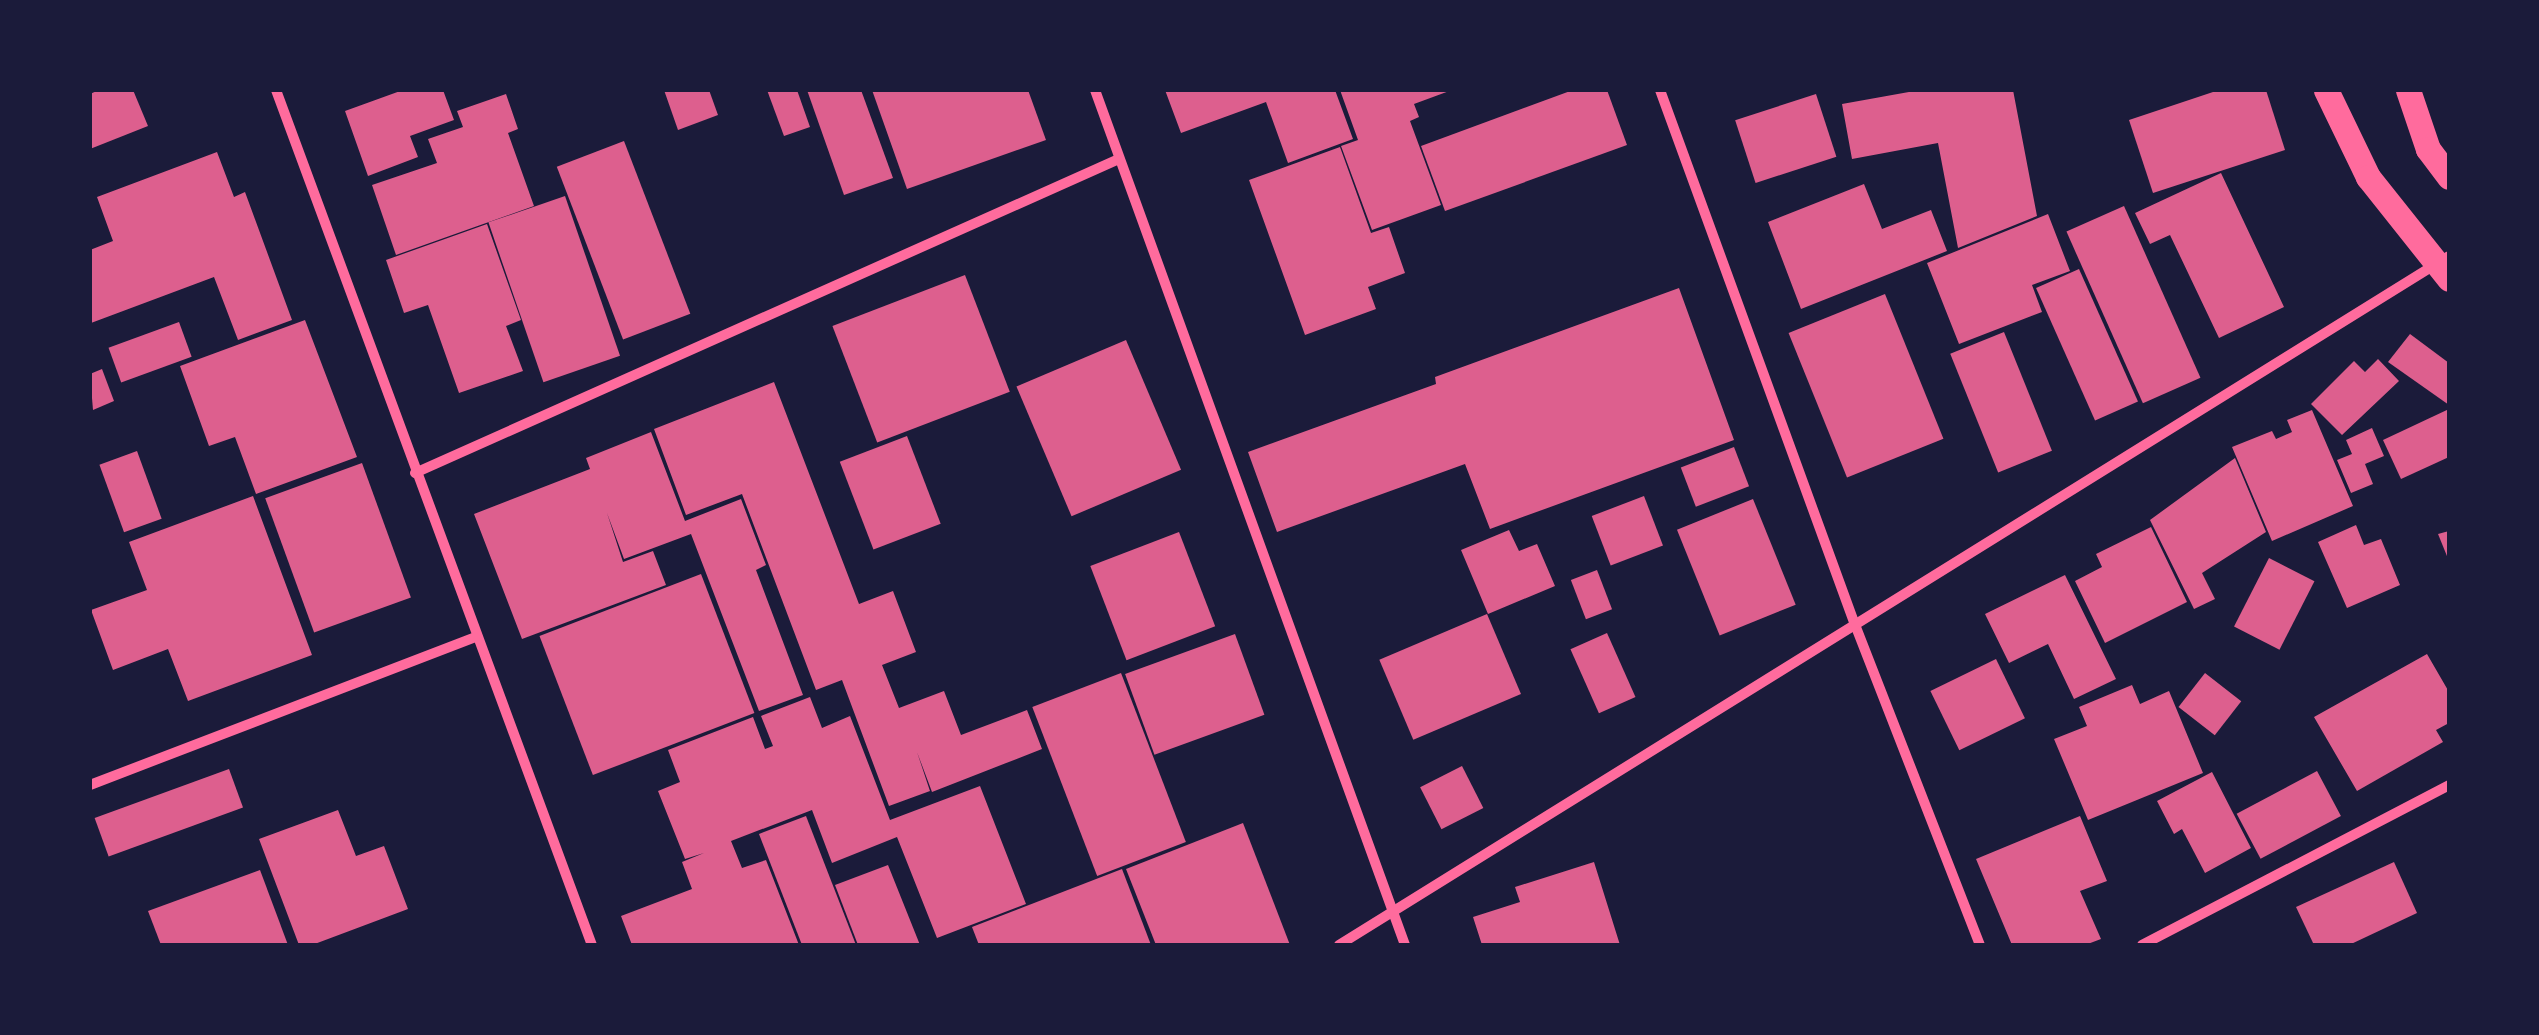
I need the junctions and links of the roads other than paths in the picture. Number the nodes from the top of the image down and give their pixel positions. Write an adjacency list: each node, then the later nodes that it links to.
1 (276, 90): 9 (street)
2 (1096, 90): 6 (street)
3 (1660, 90): 10 (street)
4 (2326, 90): 8 (main road)
5 (2408, 90): 7 (main road)
6 (1119, 158): 9 (street); 14 (street)
7 (2449, 177)
8 (2445, 266): 10 (street)
9 (415, 474): 11 (street)
10 (1854, 622): 14 (street); 18 (street)
11 (475, 637): 12 (street); 15 (street)
12 (90, 784)
13 (2449, 785): 19 (street)
14 (1394, 914): 16 (street); 17 (street)
15 (592, 945)
16 (1339, 945)
17 (1406, 945)
18 (1980, 945)
19 (2142, 945)

